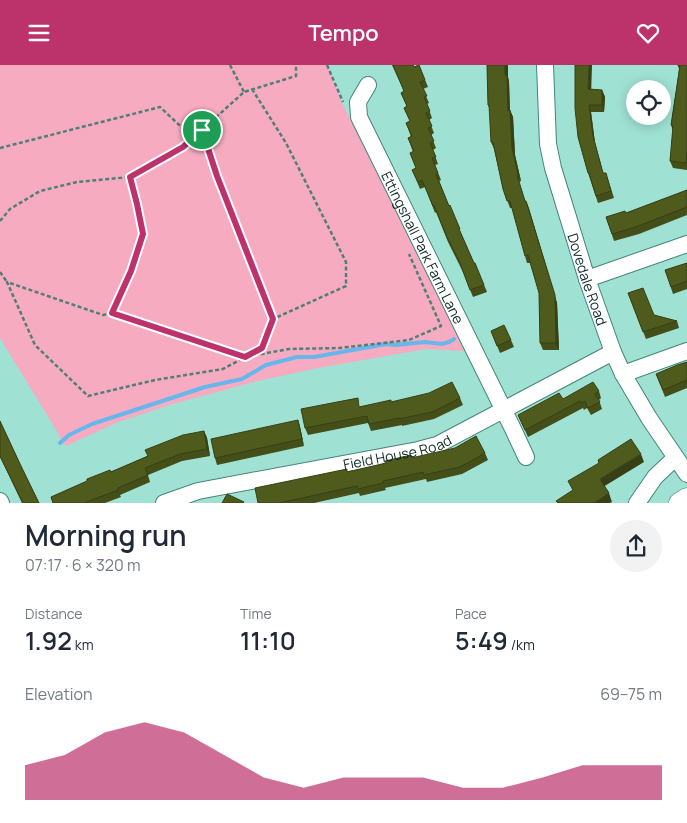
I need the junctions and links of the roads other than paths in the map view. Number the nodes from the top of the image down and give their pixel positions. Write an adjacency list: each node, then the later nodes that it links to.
1 (545, 65): 4 (street, Dovedale Road)
2 (368, 85): 8 (street, Ettingshall Park Farm Lane)
3 (687, 244): 4 (street)
4 (587, 279): 6 (street, Dovedale Road)
5 (687, 351): 7 (street)
6 (613, 352): 7 (street, Dovedale Road); 8 (street, Field House Road)
7 (624, 374): 10 (street, Dovedale Road)
8 (503, 409): 9 (street, Ettingshall Park Farm Lane); 13 (street, Field House Road)
9 (526, 457)
10 (675, 458): 11 (street, Dovedale Road); 15 (street)
11 (687, 474)
12 (687, 498): 16 (main road)
13 (185, 499): 14 (street, Field House Road)
14 (164, 503)
15 (637, 503)
16 (678, 503)

